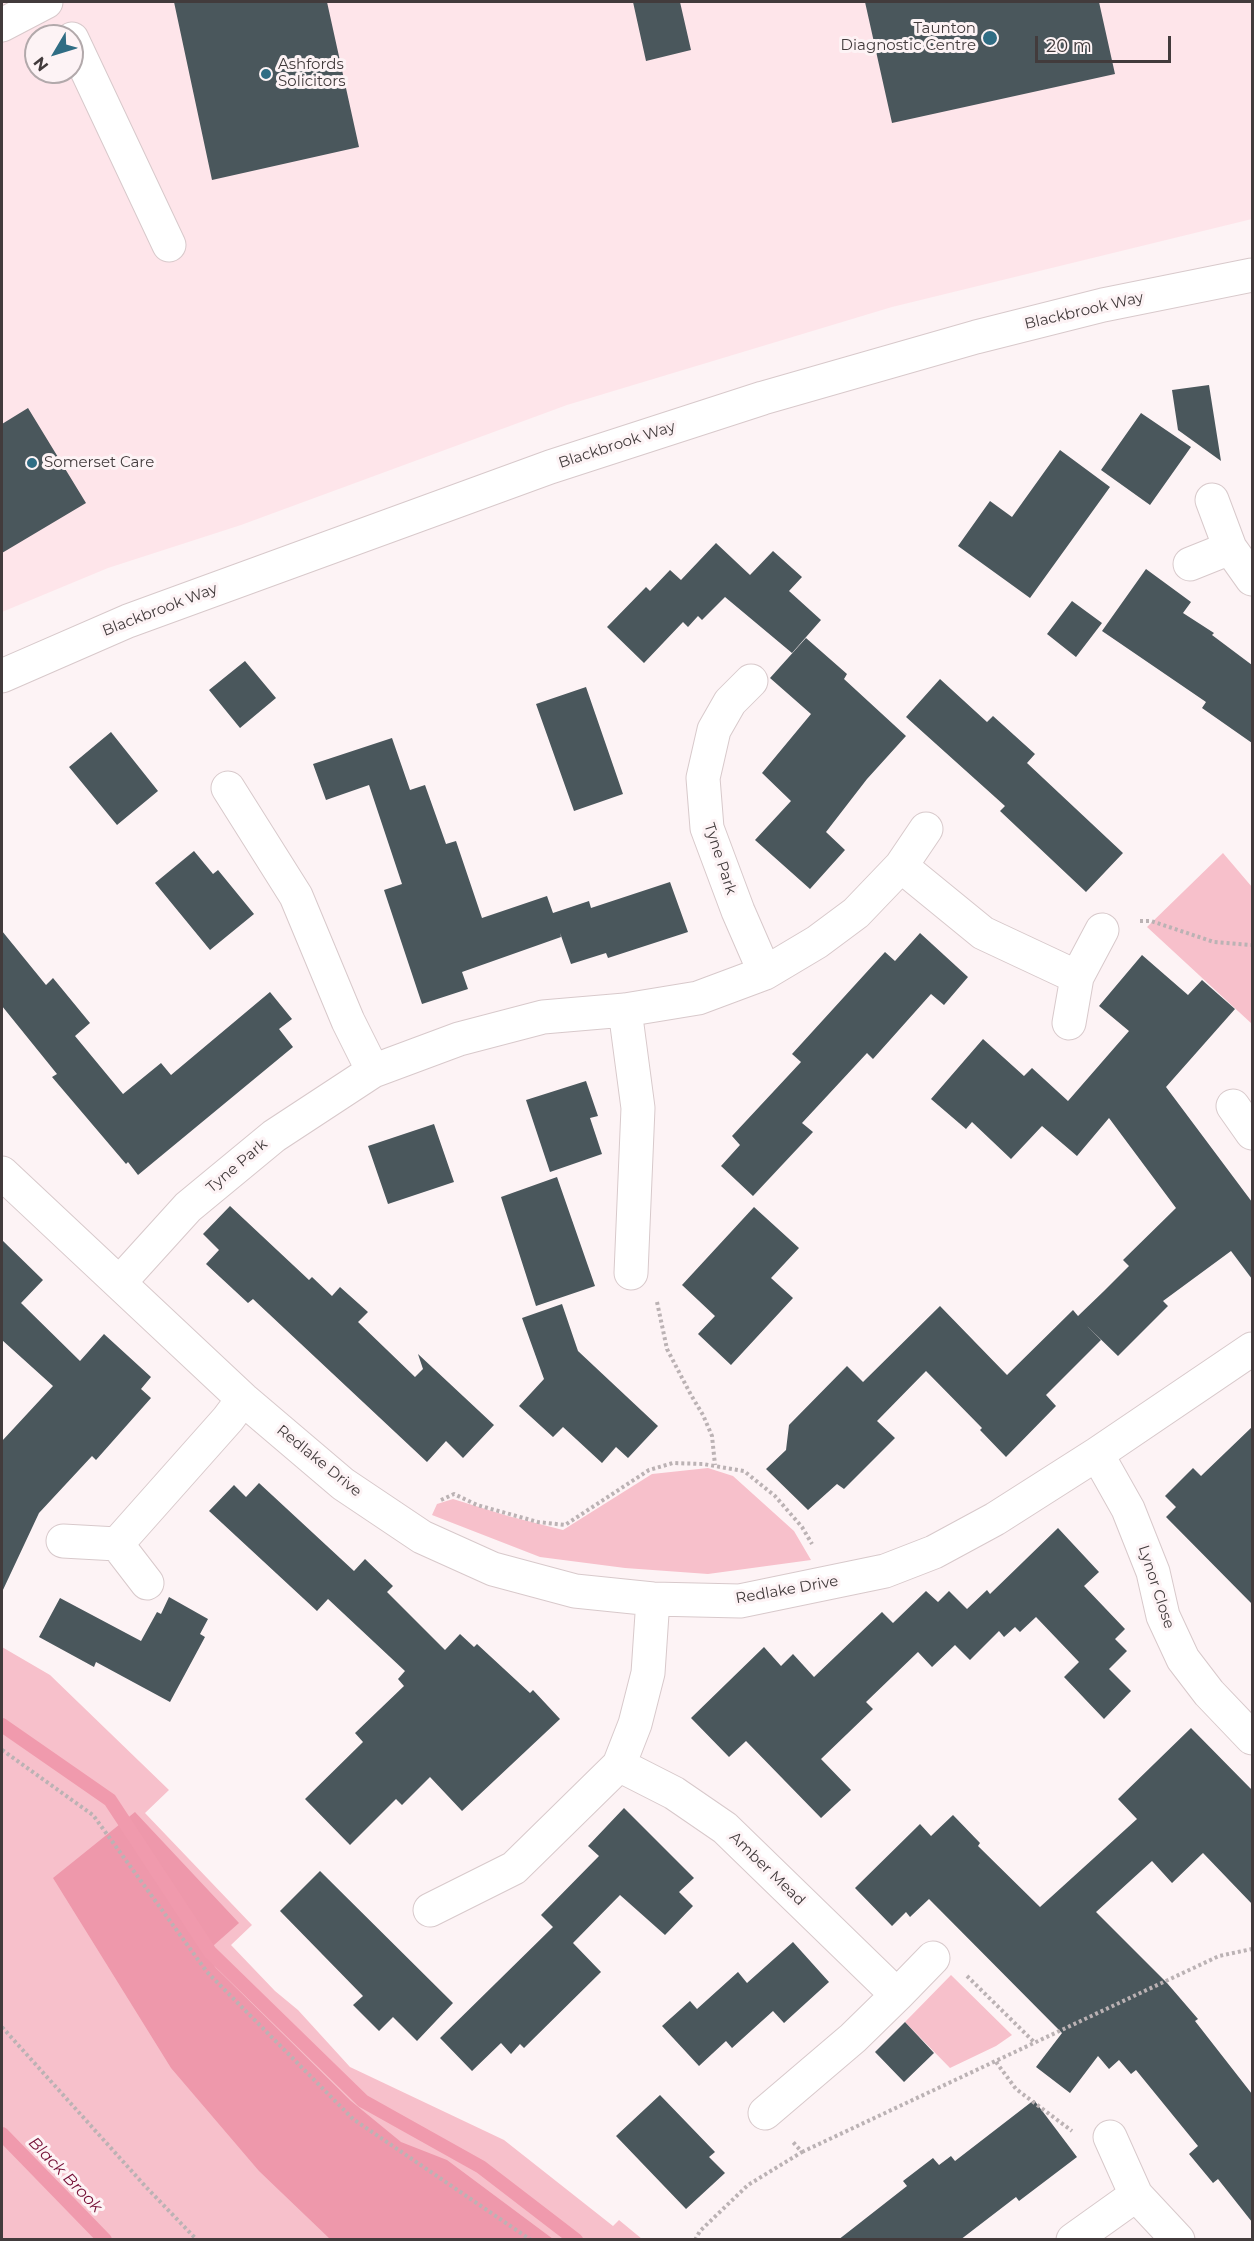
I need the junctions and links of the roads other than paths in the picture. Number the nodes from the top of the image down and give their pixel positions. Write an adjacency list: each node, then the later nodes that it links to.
1 (48, 2): 2 (street); 3 (street)
2 (62, 24)
3 (2, 25)
4 (84, 65): 5 (street)
5 (169, 245)
6 (1252, 275): 11 (street, Blackbrook Way)
7 (1212, 501): 8 (street)
8 (1230, 548): 9 (street); 10 (street)
9 (1190, 564)
10 (1252, 579)
11 (2, 676)
12 (751, 681): 17 (street, Tyne Park)
13 (228, 788): 21 (street)
14 (926, 829): 15 (street, Tyne Park)
15 (901, 866): 17 (street, Tyne Park); 18 (street)
16 (1102, 930): 18 (street)
17 (765, 973): 19 (street, Tyne Park)
18 (1077, 977): 20 (street)
19 (625, 1010): 21 (street, Tyne Park); 25 (street)
20 (1069, 1023)
21 (373, 1071): 26 (street, Tyne Park)
22 (1233, 1106): 23 (street)
23 (1252, 1132)
24 (2, 1173): 26 (street, Redlake Drive)
25 (631, 1273)
26 (120, 1282): 28 (street, Redlake Drive)
27 (1252, 1349): 29 (street, Redlake Drive)
28 (243, 1399): 31 (street); 33 (street, Redlake Drive)
29 (1097, 1454): 33 (street, Redlake Drive); 34 (street, Lynor Close)
30 (63, 1541): 31 (street)
31 (117, 1544): 32 (street)
32 (147, 1583)
33 (653, 1599): 35 (street)
34 (1252, 1738)
35 (619, 1764): 36 (street); 38 (street, Amber Mead)
36 (430, 1910)
37 (933, 1958): 38 (street)
38 (897, 1995): 39 (street)
39 (765, 2113)
40 (1110, 2137): 41 (street)
41 (1136, 2195): 42 (street); 43 (street)
42 (1073, 2240)
43 (1178, 2240)

